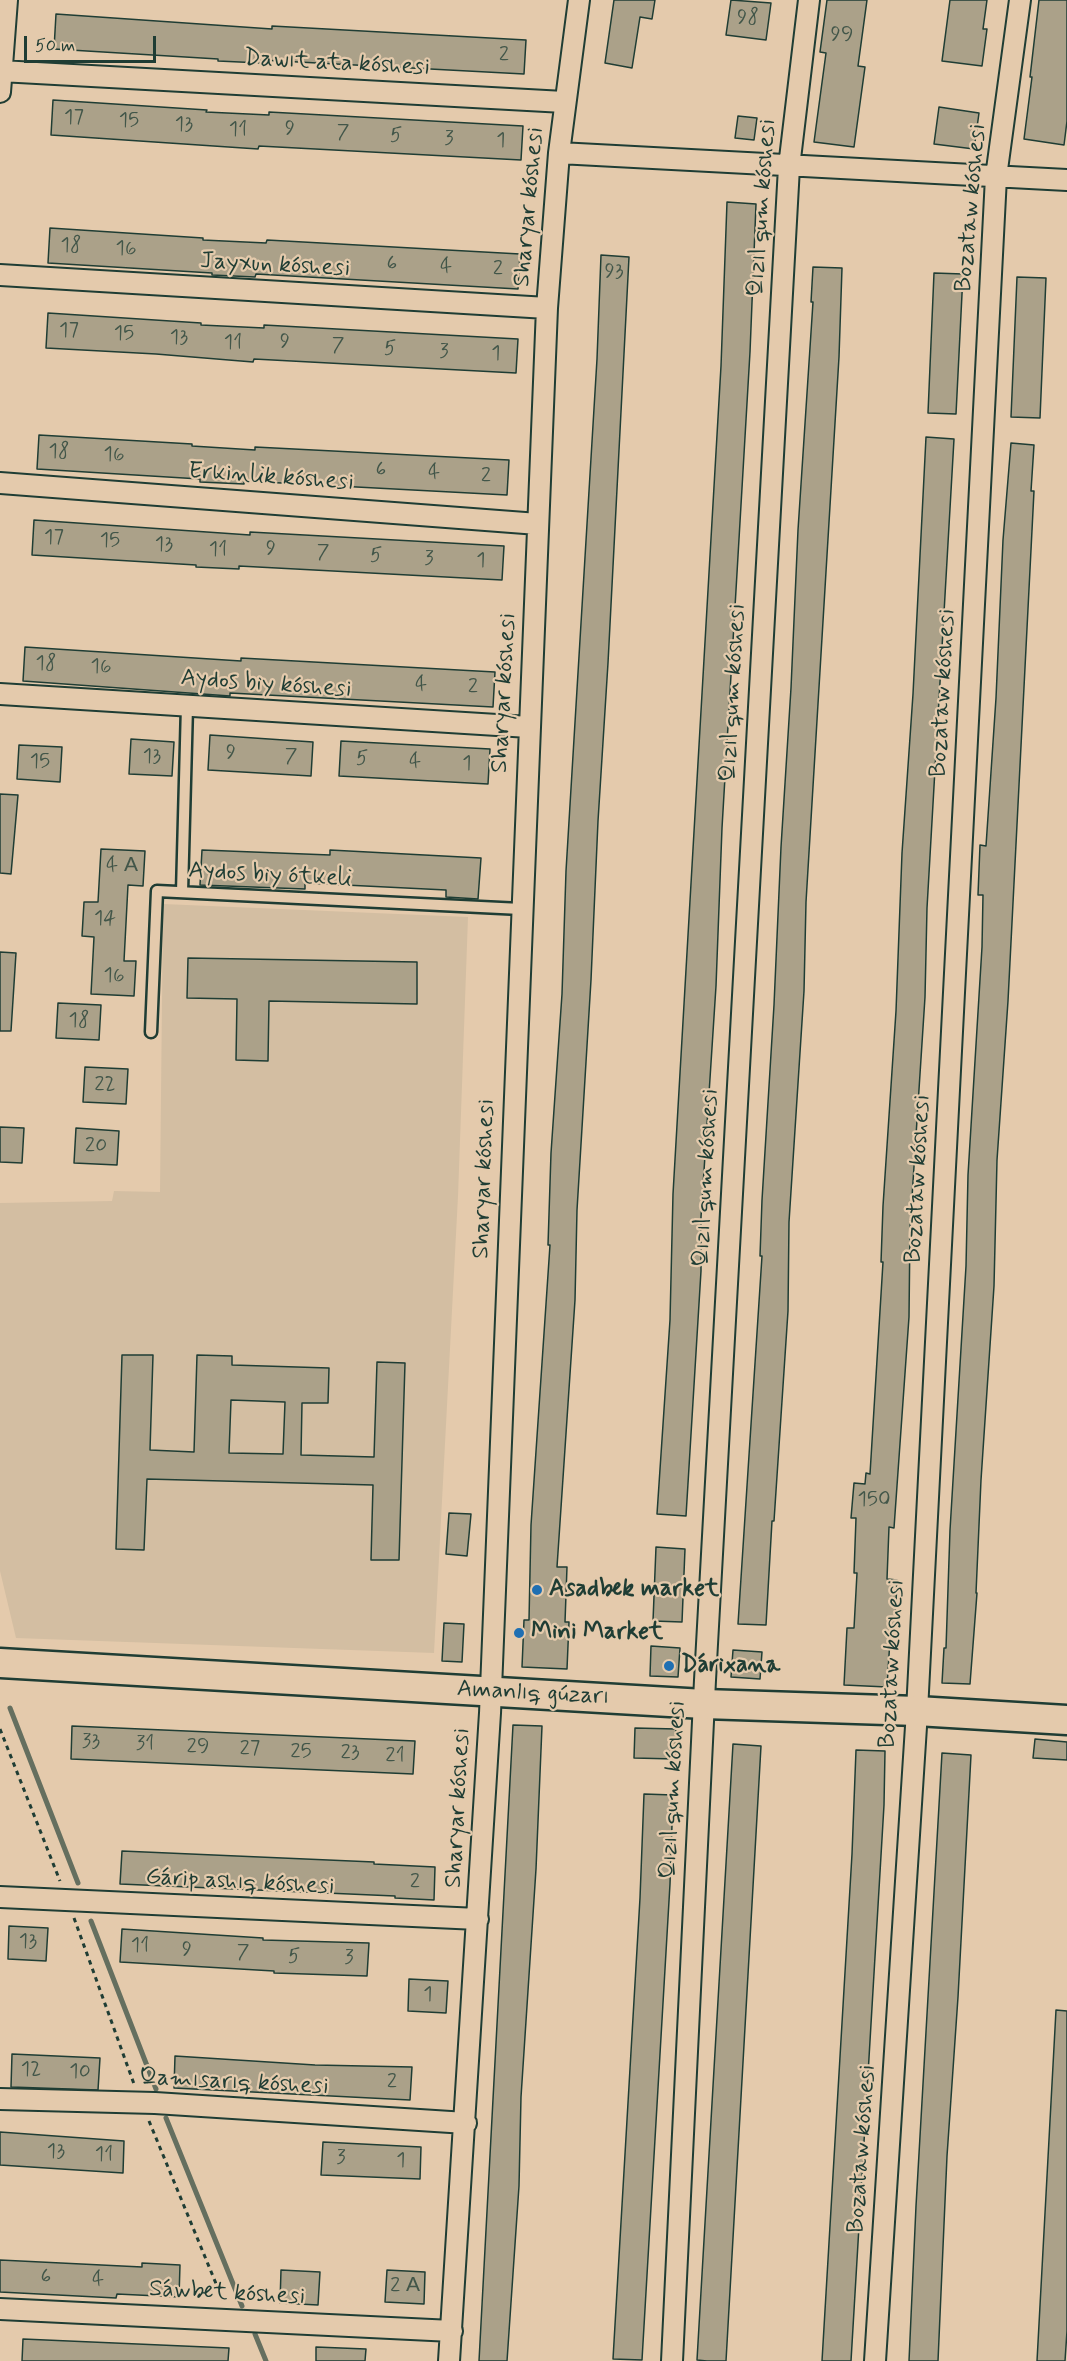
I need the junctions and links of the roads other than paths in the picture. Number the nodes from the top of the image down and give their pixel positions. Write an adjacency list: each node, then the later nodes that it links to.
1 (7, 0): 5 (street)
2 (579, 0): 7 (street, Sharyar kóshesi)
3 (810, 0): 9 (street, Qızıl qum kóshesi)
4 (1020, 0): 10 (street, Bozataw kóshesi)
5 (1, 71): 6 (street); 7 (street, Dawıt ata kóshesi)
6 (0, 92)
7 (564, 102): 8 (street, Sharyar kóshesi)
8 (559, 153): 9 (street); 13 (street, Sharyar kóshesi)
9 (789, 167): 10 (street); 24 (street, Qızıl qum kóshesi)
10 (996, 177): 11 (street); 25 (street, Bozataw kóshesi)
11 (1067, 180)
12 (0, 275): 13 (street, Jayxun kóshesi)
13 (548, 308): 15 (street, Sharyar kóshesi)
14 (0, 483): 15 (street, Erkinlik kóshesi)
15 (538, 524): 18 (street, Sharyar kóshesi)
16 (0, 694): 17 (street, Aydos biy kóshesi)
17 (188, 706): 18 (street, Aydos biy kóshesi); 19 (lane)
18 (529, 727): 20 (street, Sharyar kóshesi)
19 (182, 892): 20 (lane, Aydos biy ótkeli); 21 (lane, Aydos biy ótkeli)
20 (521, 909): 23 (street, Sharyar kóshesi)
21 (151, 1032)
22 (0, 1663): 23 (street, Amanlıq gúzarı)
23 (490, 1691): 24 (street, Amanlıq gúzarı); 28 (street, Sharyar kóshesi)
24 (704, 1704): 25 (street, Amanlıq gúzarı); 34 (street, Qızıl qum kóshesi)
25 (917, 1711): 26 (street, Amanlıq gúzarı); 35 (street, Bozataw kóshesi)
26 (1067, 1720)
27 (0, 1897): 28 (street, Ǵarip ashıq kóshesi)
28 (478, 1919): 30 (street, Sharyar kóshesi)
29 (0, 2099): 30 (street, Qamısarıq kóshesi)
30 (466, 2123): 32 (street, Sharyar kóshesi)
31 (0, 2309): 32 (street, Sáwbet kóshesi)
32 (452, 2331): 33 (street, Sharyar kóshesi)
33 (449, 2361)
34 (672, 2361)
35 (875, 2361)

